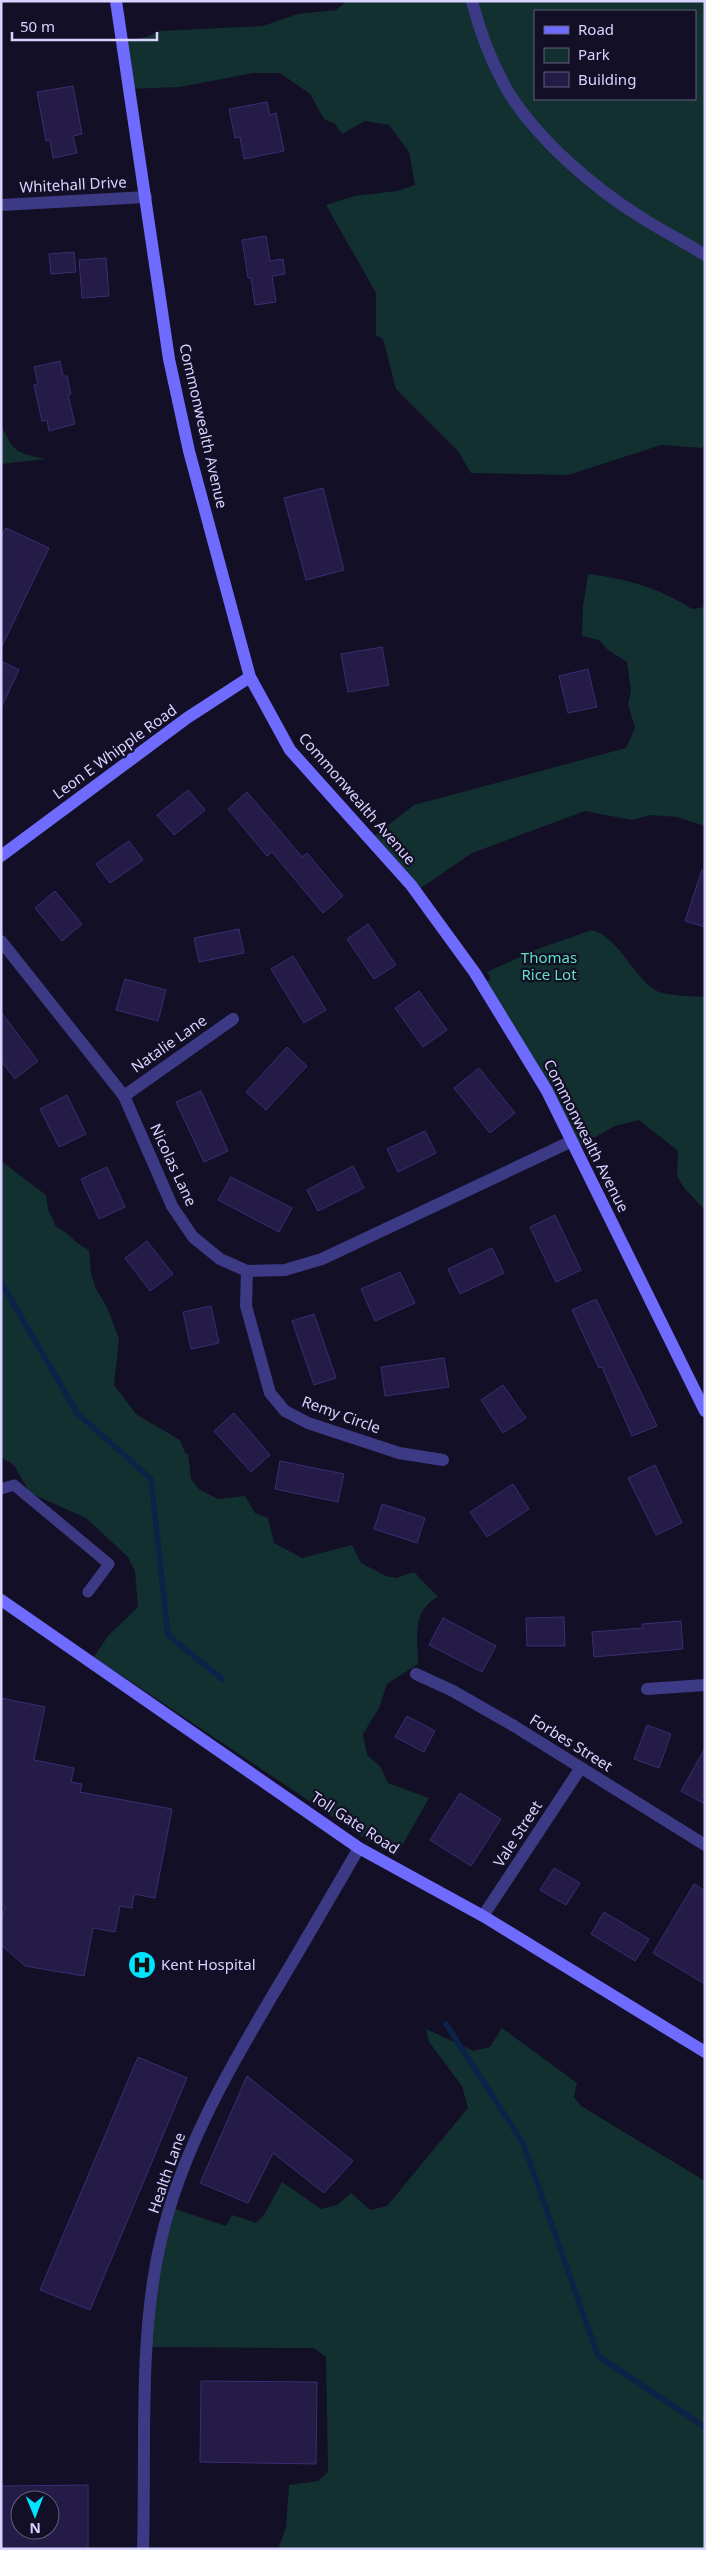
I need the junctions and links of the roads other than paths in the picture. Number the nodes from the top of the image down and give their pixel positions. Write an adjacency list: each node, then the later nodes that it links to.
1 (116, 1): 3 (street, Commonwealth Avenue)
2 (472, 1): 5 (street)
3 (146, 197): 4 (street, Whitehall Drive); 6 (street, Commonwealth Avenue)
4 (1, 205)
5 (705, 255)
6 (250, 677): 7 (street, Leon E Whipple Road); 11 (street, Commonwealth Avenue)
7 (1, 856)
8 (1, 941): 10 (street, Nicolas Lane)
9 (233, 1019): 10 (street, Natalie Lane)
10 (124, 1096): 12 (street, Nicolas Lane)
11 (572, 1141): 12 (street, Nicolas Lane); 13 (street, Commonwealth Avenue)
12 (248, 1271): 14 (street, Remy Circle)
13 (705, 1412)
14 (442, 1460)
15 (1, 1489): 16 (lane)
16 (88, 1592)
17 (1, 1600): 23 (street, Toll Gate Road)
18 (416, 1674): 21 (street, Forbes Street)
19 (705, 1685): 20 (street)
20 (647, 1689)
21 (580, 1769): 22 (street, Forbes Street); 24 (street, Vale Street)
22 (705, 1845)
23 (359, 1848): 24 (street, Toll Gate Road); 26 (street, Health Lane)
24 (483, 1916): 25 (street, Toll Gate Road)
25 (705, 2052)
26 (143, 2549)

